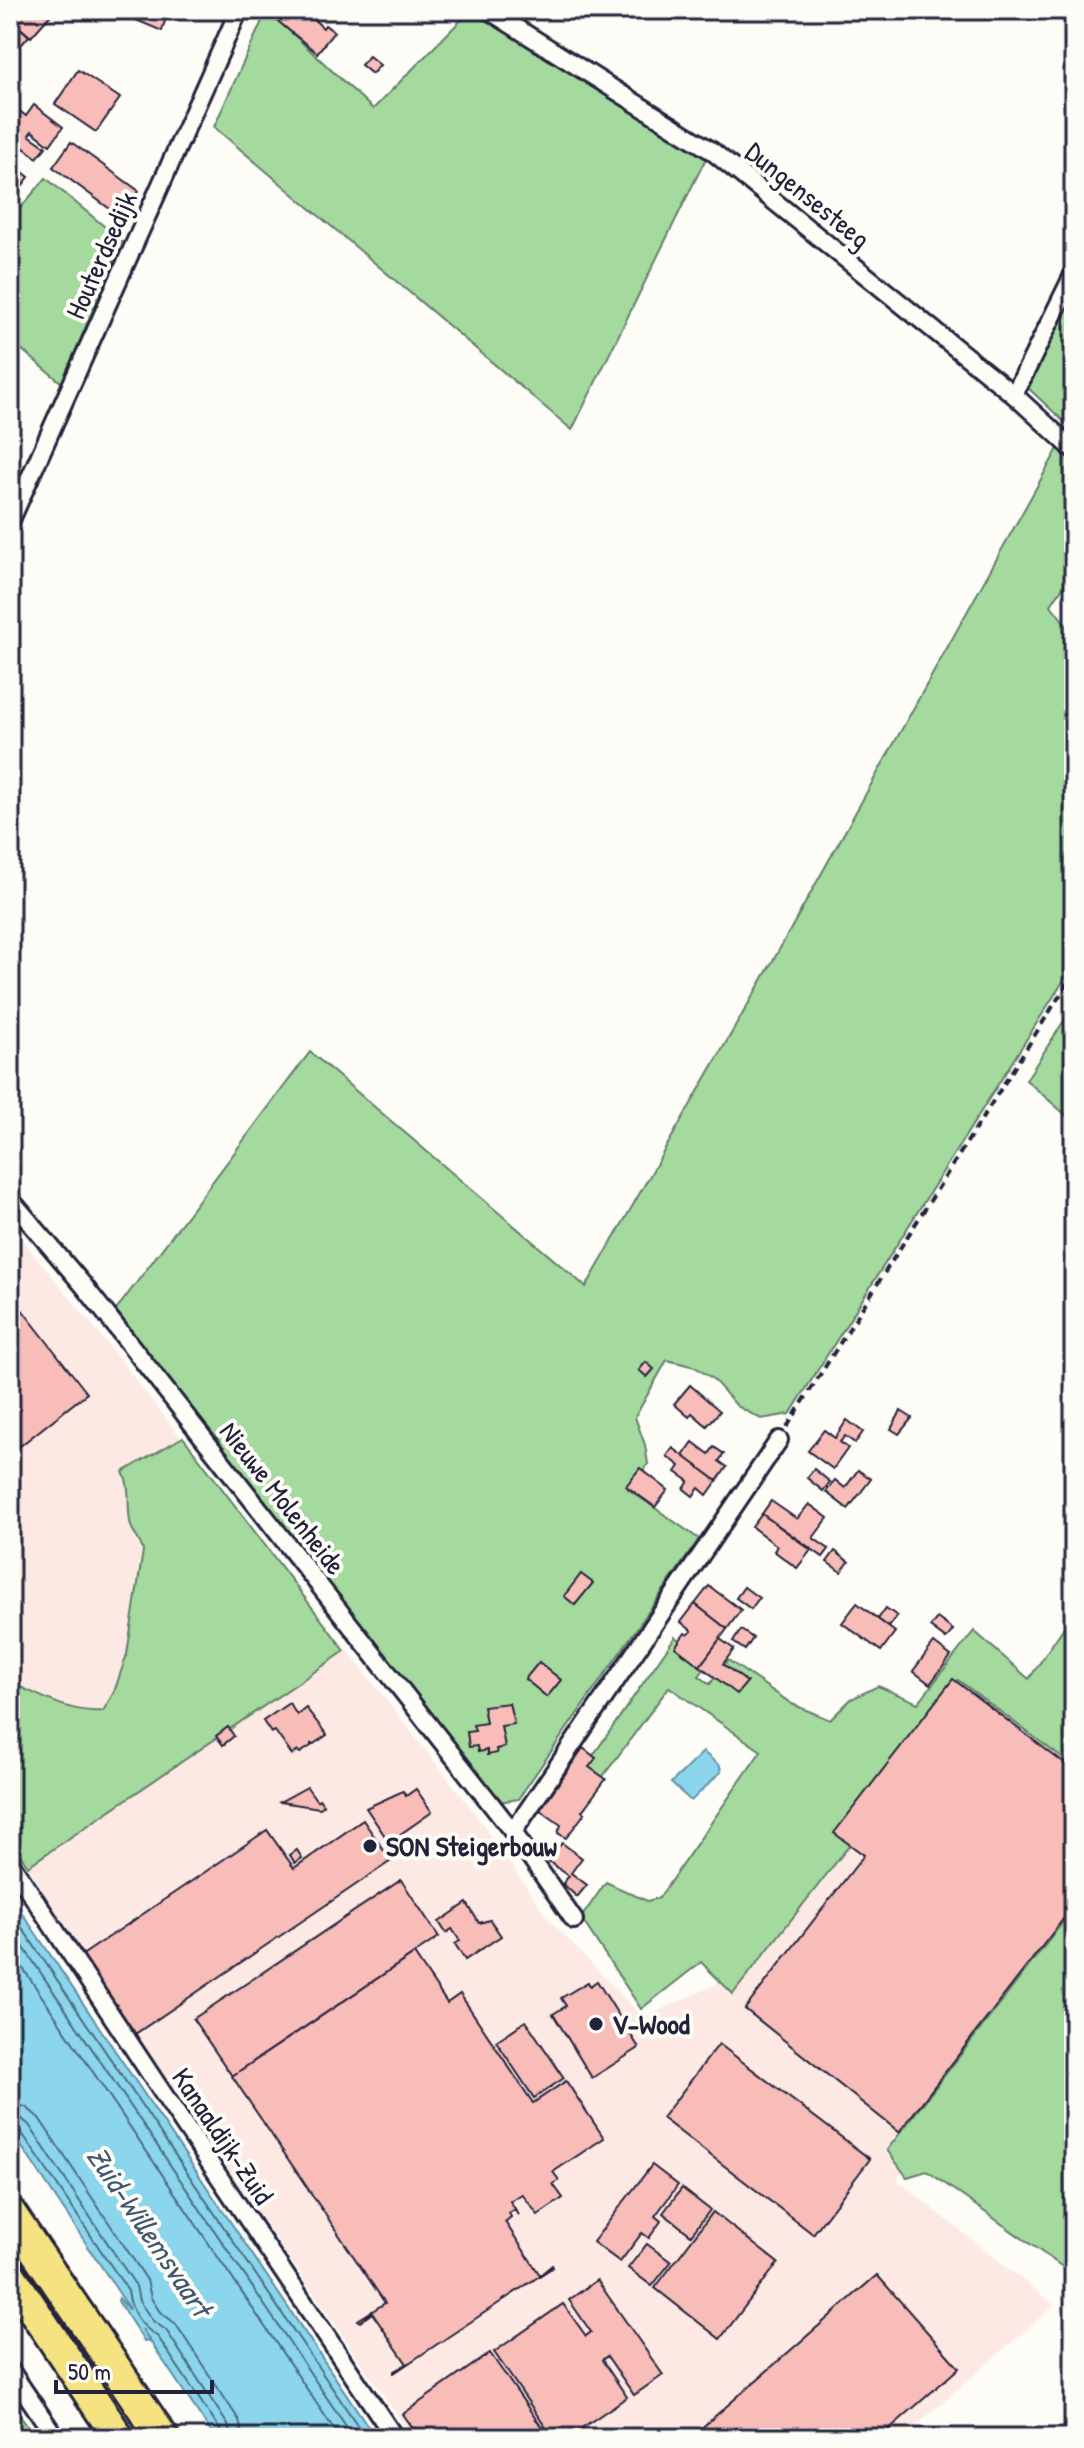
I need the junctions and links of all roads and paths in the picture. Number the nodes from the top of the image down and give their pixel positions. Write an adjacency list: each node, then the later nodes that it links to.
1 (239, 10): 6 (street, Houterdsedijk)
2 (488, 10): 4 (street, Dungensesteeg)
3 (1074, 273): 4 (street)
4 (1014, 395): 5 (street, Dungensesteeg)
5 (1074, 450)
6 (10, 522)
7 (1074, 973): 9 (path)
8 (10, 1199): 10 (street, Nieuwe Molenheide)
9 (779, 1440): 10 (street)
10 (513, 1832): 12 (street, Nieuwe Molenheide)
11 (10, 1862): 19 (street, Kanaaldijk-Zuid)
12 (574, 1920)
13 (10, 2213): 18 (highway)
14 (10, 2275): 17 (highway)
15 (10, 2370): 16 (street)
16 (56, 2438)
17 (119, 2438)
18 (163, 2438)
19 (395, 2438)

